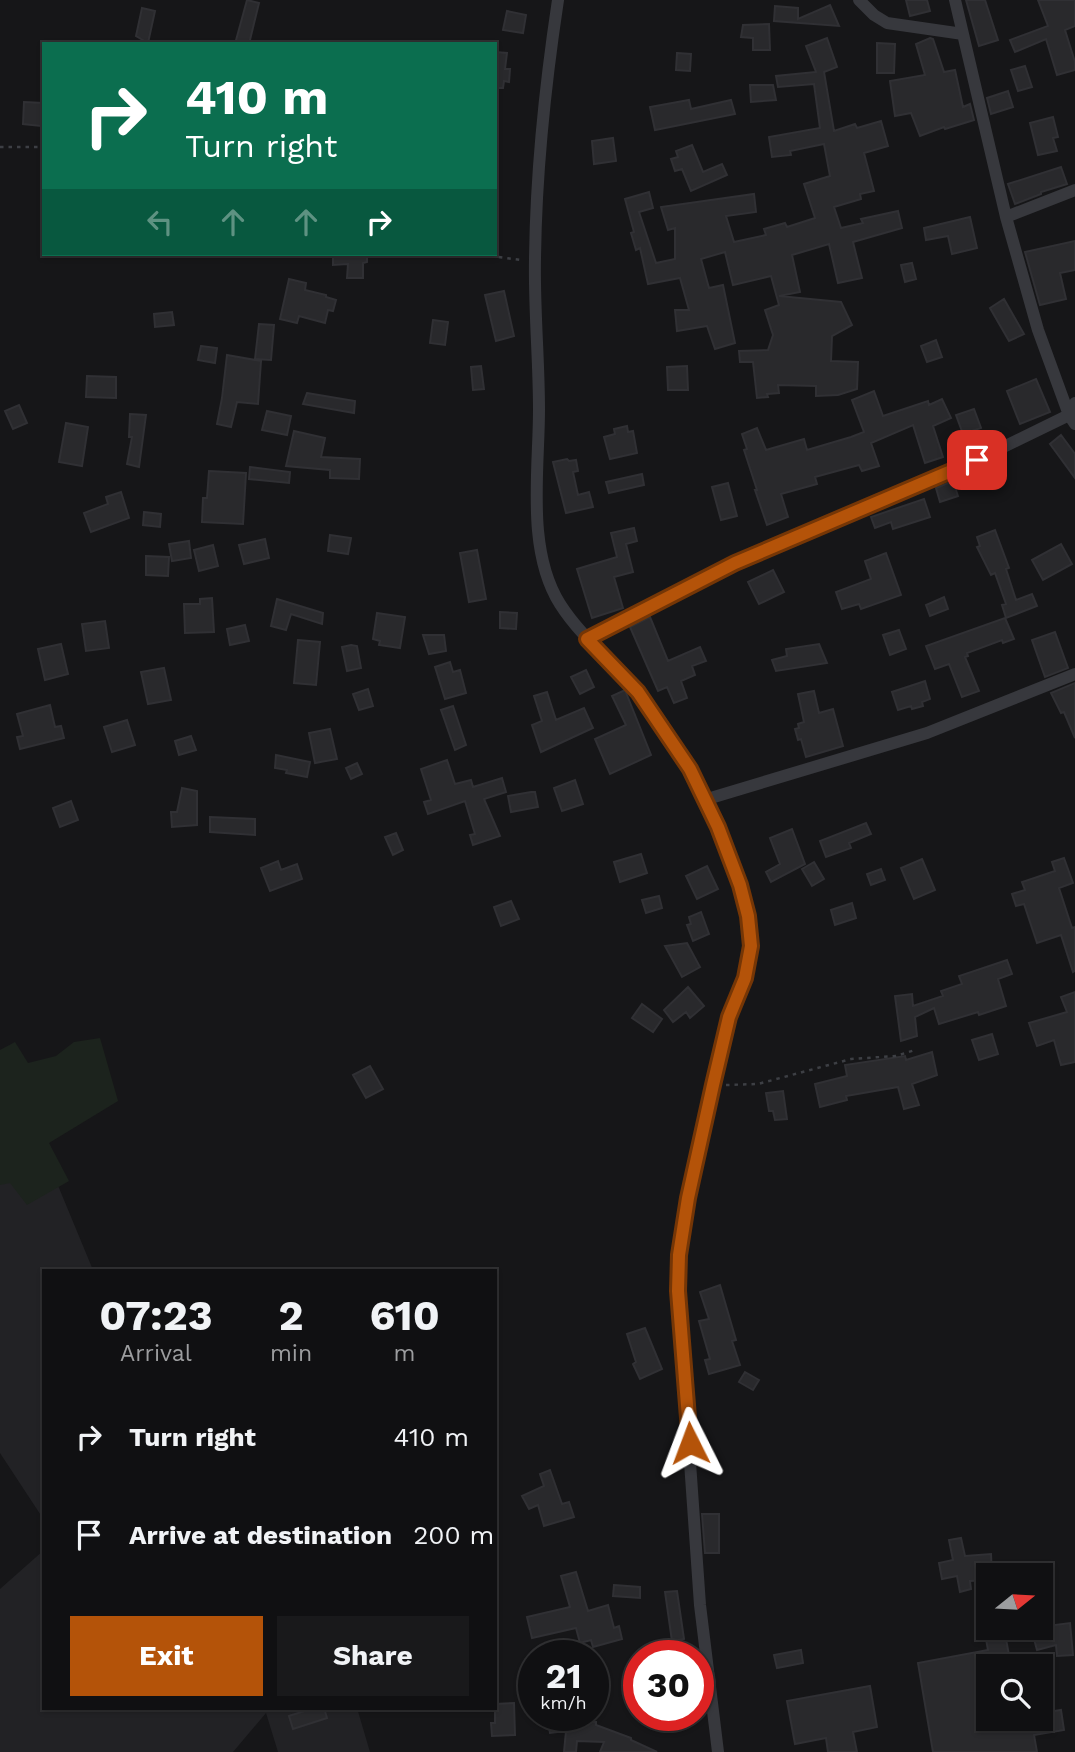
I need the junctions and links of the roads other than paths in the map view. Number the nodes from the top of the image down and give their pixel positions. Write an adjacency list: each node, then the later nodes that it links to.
1 (558, 0): 8 (street)
2 (859, 0): 4 (street)
3 (955, 0): 4 (street)
4 (963, 34): 6 (street)
5 (1075, 190): 6 (street)
6 (1006, 217): 7 (street)
7 (1073, 414): 8 (street)
8 (587, 639): 10 (street)
9 (1075, 674): 10 (street)
10 (704, 800): 11 (street)
11 (718, 1752)

